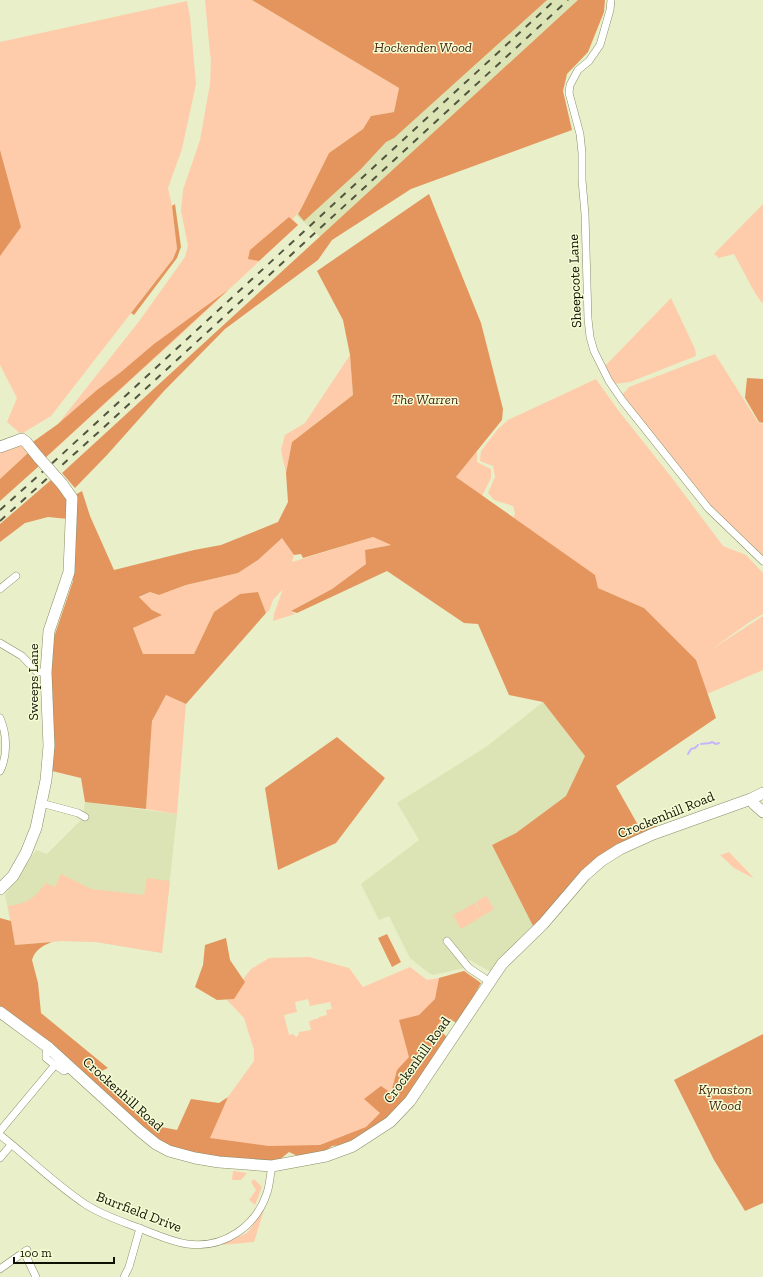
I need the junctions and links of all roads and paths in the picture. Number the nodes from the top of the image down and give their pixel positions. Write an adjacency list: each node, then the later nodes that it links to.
1 (611, 0): 3 (street, Sheepcote Lane)
2 (0, 447): 7 (main road, Sweeps Lane, bridge)
3 (763, 561)
4 (16, 576): 5 (street)
5 (0, 589)
6 (0, 642): 7 (street)
7 (46, 672): 12 (main road, Sweeps Lane)
8 (0, 718): 9 (street)
9 (0, 771)
10 (763, 794): 11 (main road, Crockenhill Road); 13 (main road)
11 (751, 799): 14 (main road); 18 (main road, Crockenhill Road)
12 (41, 803): 15 (street); 16 (main road, Sweeps Lane)
13 (763, 809)
14 (763, 812)
15 (86, 817)
16 (0, 889)
17 (447, 941): 18 (street)
18 (490, 982): 27 (main road, Crockenhill Road)
19 (0, 1012): 20 (main road, Crockenhill Road)
20 (49, 1048): 21 (street); 22 (main road, Crockenhill Road)
21 (55, 1065): 22 (street); 23 (street)
22 (71, 1067): 27 (main road, Crockenhill Road)
23 (0, 1131)
24 (0, 1135): 25 (street, Burrfield Drive)
25 (11, 1145): 26 (street); 28 (street, Burrfield Drive)
26 (0, 1158)
27 (272, 1166): 28 (street, Burrfield Drive)
28 (140, 1228): 31 (street)
29 (0, 1269): 30 (street)
30 (36, 1277)
31 (124, 1277)

